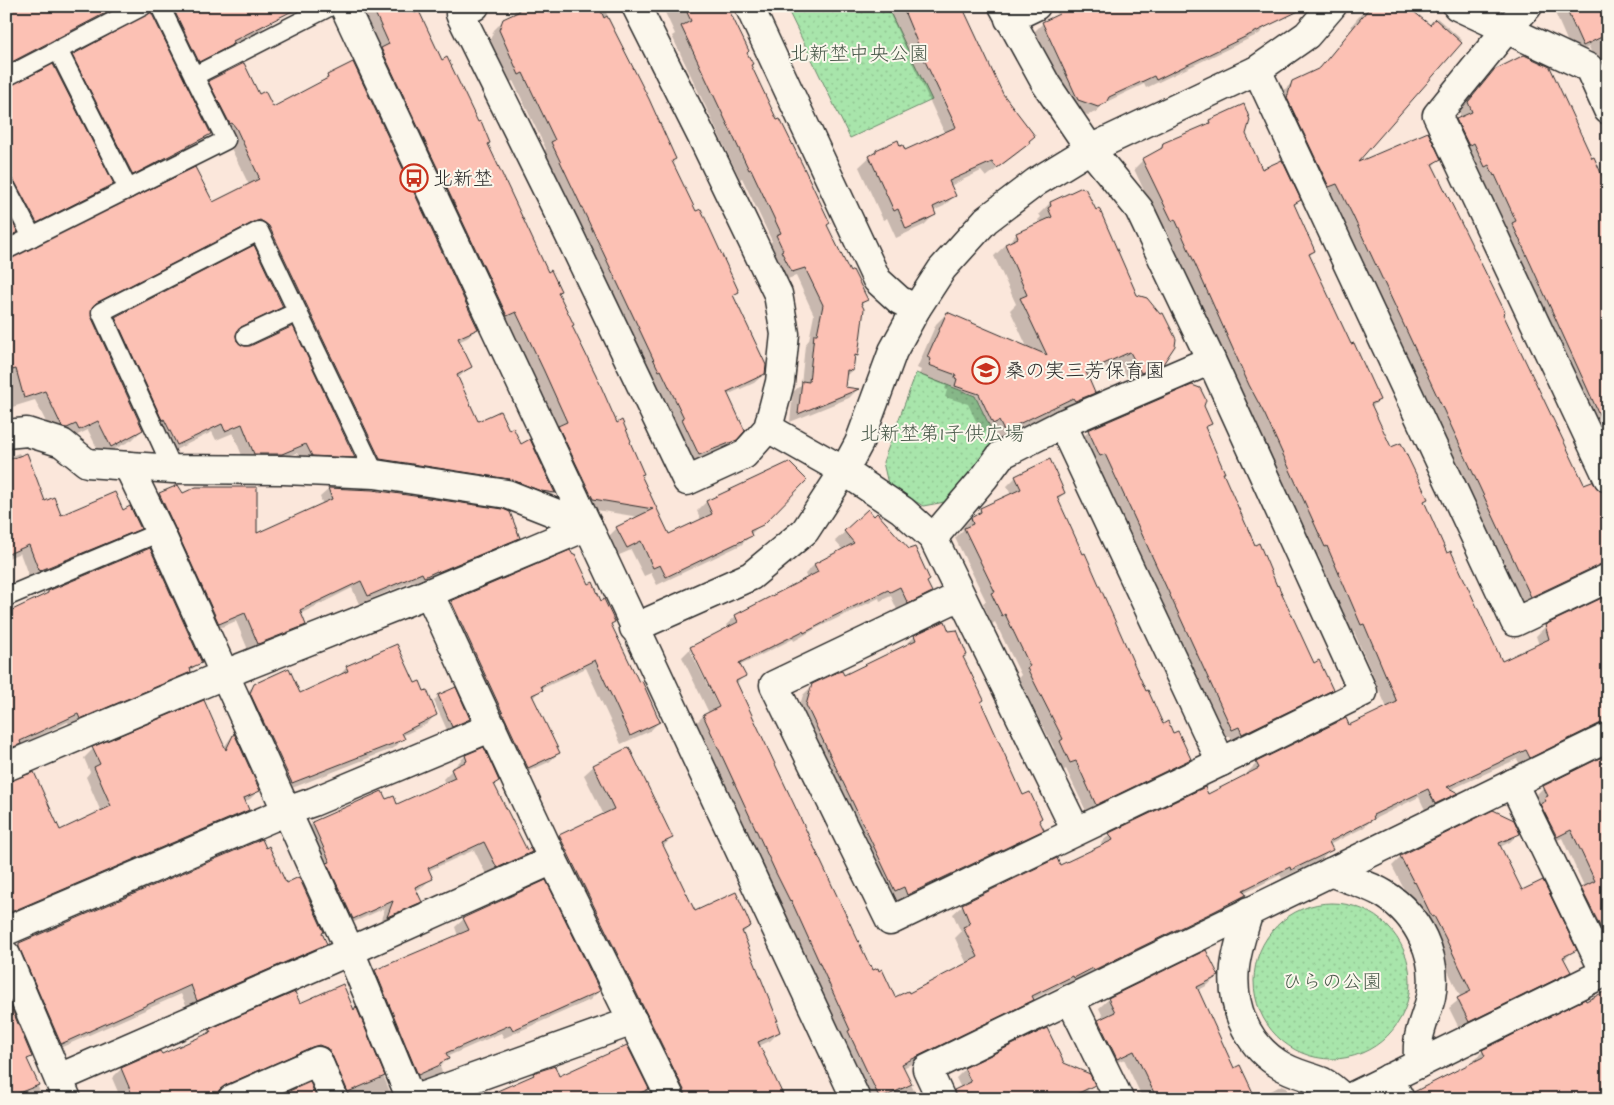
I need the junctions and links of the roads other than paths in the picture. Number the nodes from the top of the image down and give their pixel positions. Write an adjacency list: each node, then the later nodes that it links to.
1 (143, 6): 14 (lane)
2 (160, 6): 16 (lane)
3 (331, 6): 16 (lane)
4 (344, 6): 36 (street)
5 (475, 6): 29 (street)
6 (636, 6): 29 (street)
7 (750, 6): 24 (street)
8 (1036, 6): 12 (street)
9 (1332, 6): 15 (street)
10 (1457, 6): 13 (street)
11 (1528, 6): 13 (street)
12 (1006, 13): 19 (street)
13 (1506, 30): 18 (street); 35 (street)
14 (58, 50): 17 (lane); 21 (lane)
15 (1257, 70): 19 (street); 39 (street)
16 (194, 76): 21 (lane)
17 (6, 77)
18 (1608, 110)
19 (1090, 149): 24 (street); 27 (street)
20 (6, 187): 22 (lane)
21 (128, 189): 22 (lane)
22 (32, 237): 23 (lane)
23 (6, 250)
24 (916, 309): 33 (street)
25 (297, 312): 26 (lane); 32 (lane); 34 (lane)
26 (246, 336)
27 (1211, 360): 28 (street); 47 (street)
28 (1062, 424): 38 (street); 47 (street)
29 (768, 428): 33 (street)
30 (6, 434): 31 (street)
31 (128, 466): 32 (street); 37 (street)
32 (173, 469): 34 (street)
33 (844, 471): 38 (street); 43 (street)
34 (375, 474): 36 (street)
35 (1608, 478)
36 (588, 526): 40 (street); 43 (street)
37 (160, 532): 41 (lane); 44 (street)
38 (933, 538): 42 (street)
39 (1608, 578)
40 (429, 592): 44 (street); 45 (street)
41 (6, 596)
42 (960, 596): 51 (street); 51 (street)
43 (634, 628): 69 (street)
44 (225, 674): 48 (street); 50 (street)
45 (492, 726): 50 (street); 52 (street)
46 (1608, 737): 49 (street)
47 (1221, 762): 51 (street)
48 (6, 767)
49 (1513, 782): 53 (street); 58 (street)
50 (287, 811): 55 (street); 56 (street)
51 (1076, 831)
52 (554, 860): 56 (street); 60 (street)
53 (1331, 872): 54 (street); 61 (street)
54 (1250, 911): 59 (street); 72 (street)
55 (6, 930)
56 (350, 951): 62 (street); 66 (street)
57 (6, 955): 62 (street)
58 (1606, 972): 61 (street)
59 (1070, 999): 70 (street); 71 (street)
60 (633, 1021): 67 (street); 68 (street)
61 (1418, 1064): 63 (street)
62 (63, 1088)
63 (1394, 1088): 72 (street)
64 (232, 1099): 65 (street)
65 (334, 1099)
66 (411, 1099)
67 (415, 1099)
68 (670, 1099)
69 (856, 1099)
70 (942, 1099)
71 (1119, 1099)
72 (1346, 1099)

